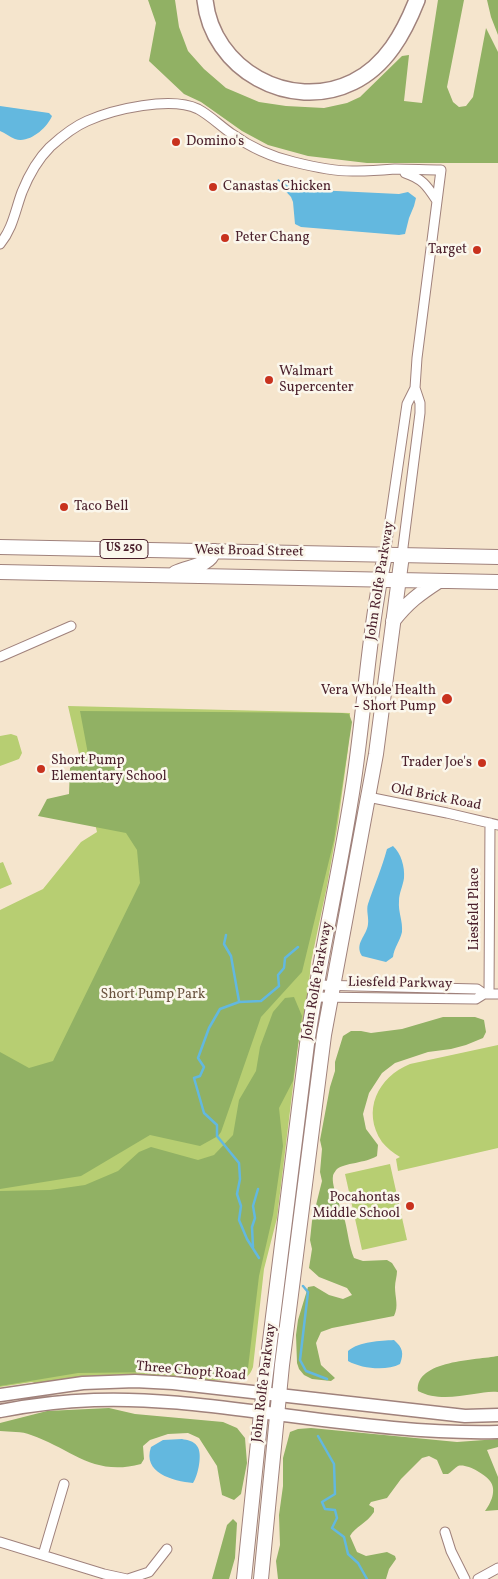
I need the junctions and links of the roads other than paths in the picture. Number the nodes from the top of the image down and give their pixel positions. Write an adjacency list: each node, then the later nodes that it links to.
1 (205, 0): 2 (highway)
2 (417, 0)
3 (396, 169): 4 (street); 4 (street, John Rolfe Parkway); 5 (street)
4 (436, 201): 6 (street, John Rolfe Parkway)
5 (0, 244)
6 (415, 388): 9 (street, John Rolfe Parkway); 10 (street, John Rolfe Parkway)
7 (0, 547): 8 (main road, West Broad Street / US 250)
8 (214, 551): 9 (main road, West Broad Street / US 250); 13 (main road)
9 (385, 555): 10 (main road, West Broad Street / US 250); 14 (main road, John Rolfe Parkway)
10 (402, 555): 11 (main road, West Broad Street / US 250); 15 (main road, John Rolfe Parkway)
11 (498, 557)
12 (0, 572): 13 (main road, West Broad Street / US 250)
13 (170, 576): 14 (main road, West Broad Street / US 250)
14 (380, 579): 15 (main road, West Broad Street / US 250); 23 (main road, John Rolfe Parkway)
15 (399, 580): 16 (main road, West Broad Street / US 250); 18 (main road, John Rolfe Parkway)
16 (439, 581): 17 (main road, West Broad Street / US 250); 18 (main road)
17 (498, 582)
18 (393, 620): 21 (main road, John Rolfe Parkway)
19 (71, 626): 20 (street)
20 (0, 657)
21 (368, 797): 22 (street, Old Brick Road); 24 (main road, John Rolfe Parkway)
22 (494, 824): 25 (street, Liesfeld Place)
23 (315, 991): 24 (street, Liesfeld Parkway); 26 (main road, John Rolfe Parkway)
24 (331, 991): 25 (street, Liesfeld Parkway); 28 (main road, John Rolfe Parkway)
25 (490, 994)
26 (264, 1394): 27 (main road, Three Chopt Road); 28 (main road, Three Chopt Road); 30 (main road, John Rolfe Parkway)
27 (0, 1395)
28 (279, 1395): 31 (main road, John Rolfe Parkway); 32 (main road, Three Chopt Road)
29 (0, 1411): 30 (main road)
30 (261, 1412): 31 (main road); 41 (main road, John Rolfe Parkway)
31 (276, 1414): 33 (main road); 42 (main road, John Rolfe Parkway)
32 (498, 1415)
33 (498, 1432)
34 (64, 1484): 38 (street)
35 (445, 1532): 43 (street)
36 (0, 1542): 38 (street)
37 (168, 1549): 40 (street)
38 (43, 1555): 40 (street)
39 (498, 1568): 44 (street)
40 (128, 1579)
41 (244, 1579)
42 (260, 1579)
43 (465, 1579)
44 (478, 1579)

